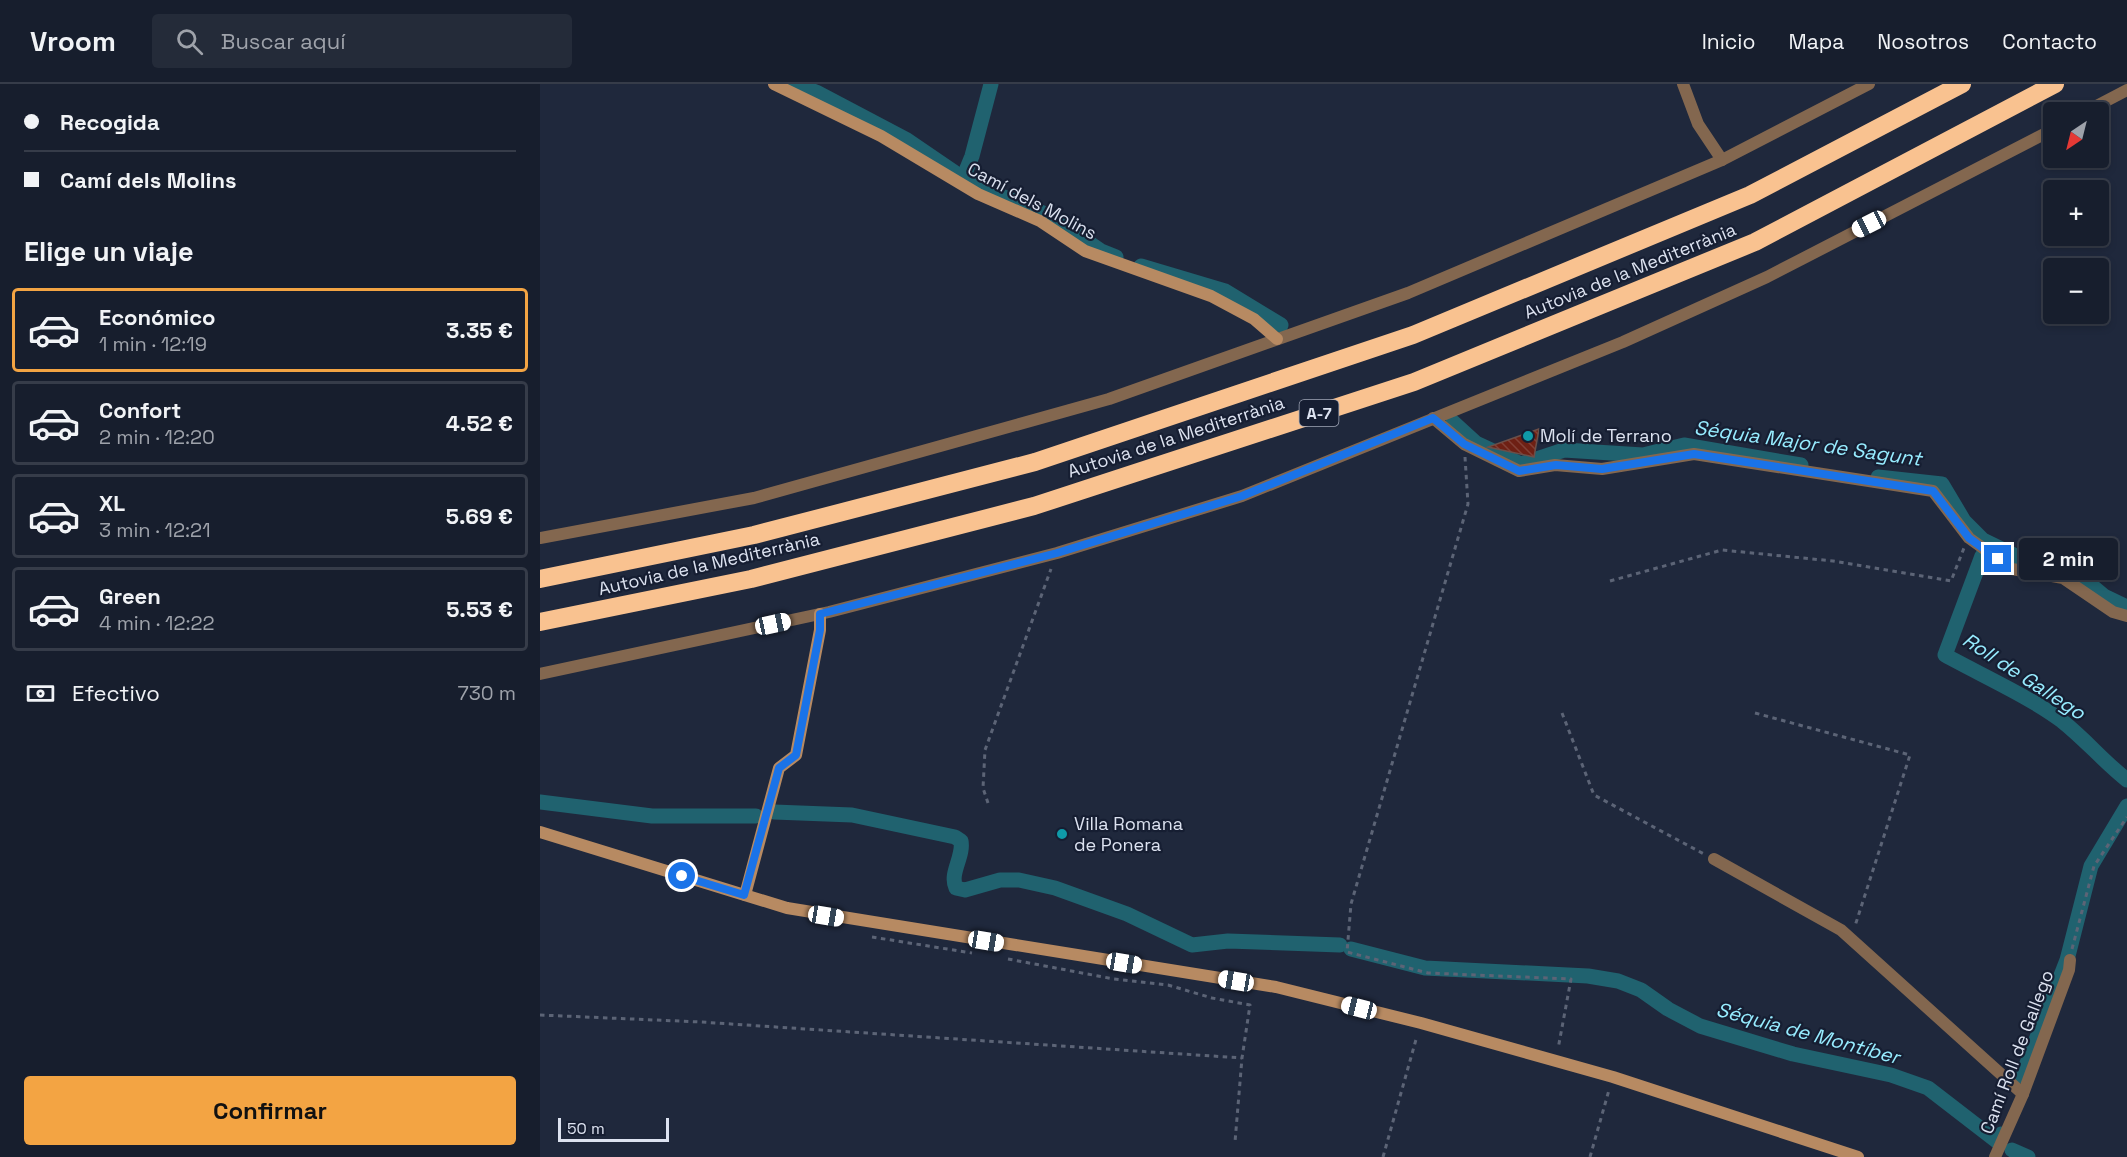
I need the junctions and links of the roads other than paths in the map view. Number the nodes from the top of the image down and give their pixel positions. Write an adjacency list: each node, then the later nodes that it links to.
1 (774, 84): 10 (main road, Camí dels Molins)
2 (1683, 84): 9 (street)
3 (1869, 84): 9 (street)
4 (1962, 84): 13 (highway, Autovia de la Mediterrània / A-7)
5 (2055, 84): 16 (highway, Autovia de la Mediterrània / A-7)
6 (2127, 90): 7 (street)
7 (2104, 102)
8 (2043, 135): 11 (street)
9 (1722, 160): 10 (street)
10 (1277, 339): 12 (street)
11 (1433, 418): 14 (street); 15 (street)
12 (540, 538)
13 (540, 579)
14 (820, 614): 17 (street); 20 (main road)
15 (2127, 616)
16 (540, 622)
17 (540, 674)
18 (540, 832): 20 (main road)
19 (1714, 859): 22 (street)
20 (744, 895): 23 (main road)
21 (2070, 960): 22 (street, Camí Roll de Gallego)
22 (2023, 1094): 24 (street, Camí Roll de Gallego)
23 (1858, 1157)
24 (1995, 1157)

